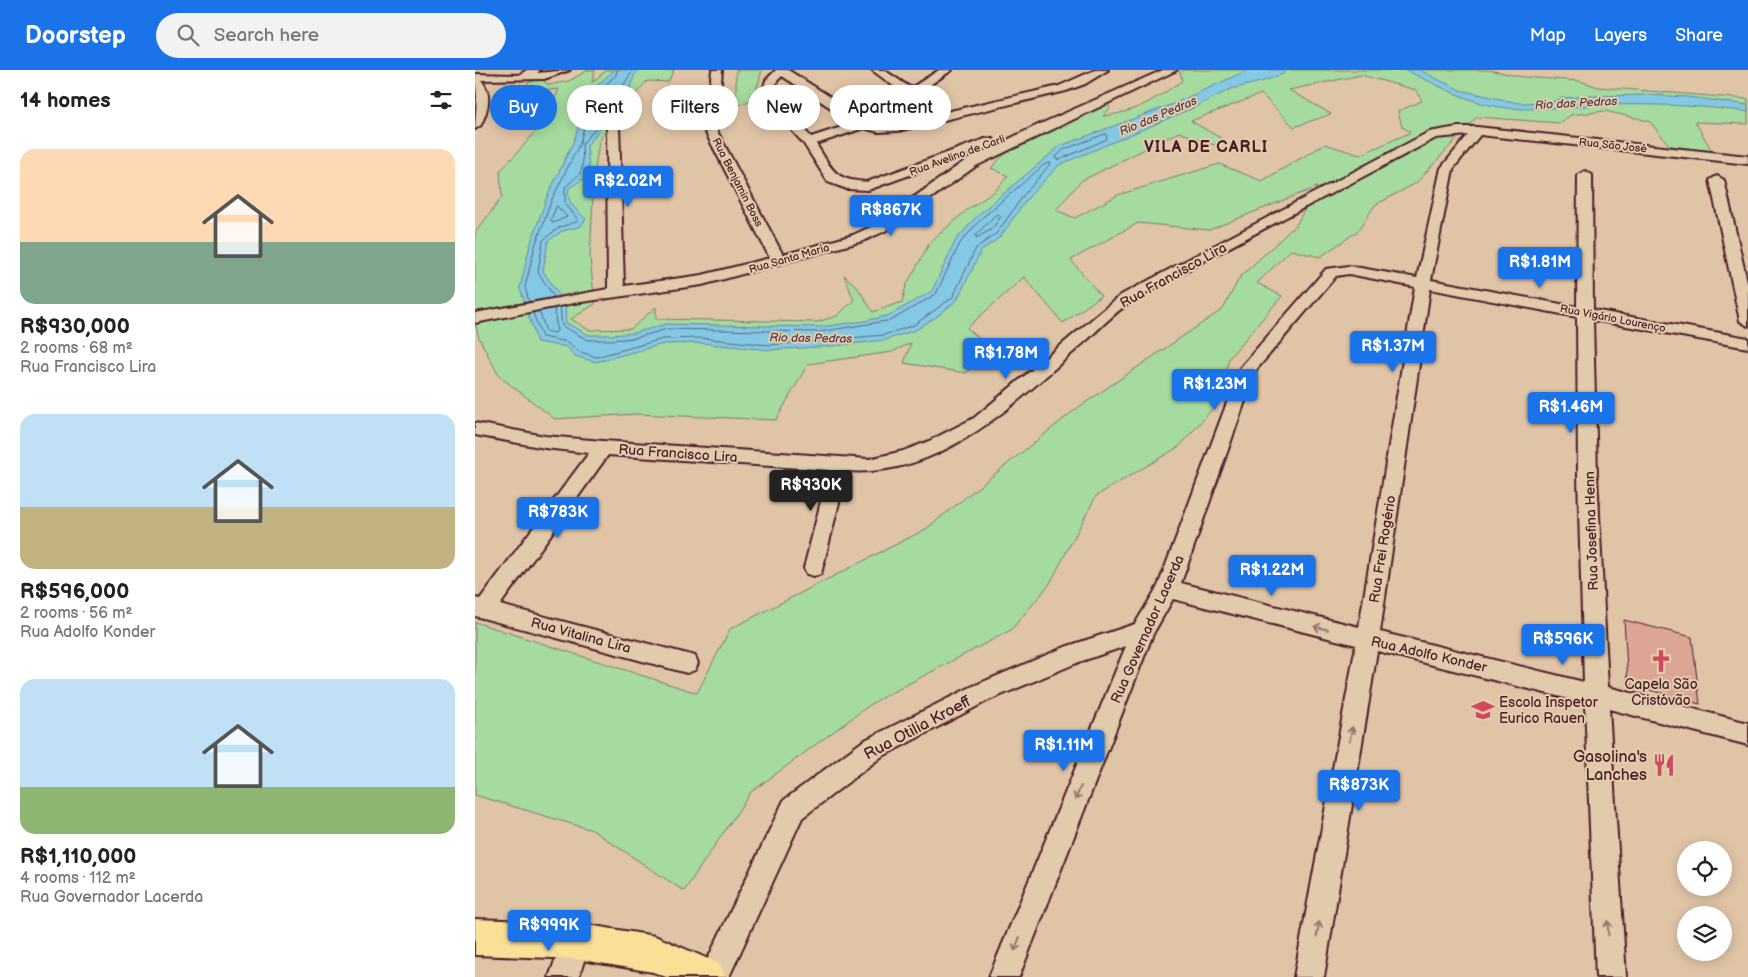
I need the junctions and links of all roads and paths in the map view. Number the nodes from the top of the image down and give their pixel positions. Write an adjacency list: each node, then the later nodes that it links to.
1 (535, 70): 10 (street)
2 (565, 70): 10 (street)
3 (717, 70): 25 (street, Rua Benjamin Boss)
4 (877, 70): 12 (street)
5 (947, 70): 13 (street)
6 (1103, 70): 15 (street)
7 (1172, 70): 17 (street, Rua Santa Maria)
8 (782, 71): 14 (street); 21 (street, Rua Avelino de Carli)
9 (475, 77): 10 (street)
10 (521, 78)
11 (475, 81): 16 (street)
12 (899, 85)
13 (924, 85)
14 (830, 102)
15 (951, 115)
16 (475, 125)
17 (1042, 128): 21 (street, Rua Avelino de Carli); 25 (street, Rua Santa Maria)
18 (613, 130): 28 (street)
19 (846, 130): 21 (street)
20 (1477, 131): 22 (street, Rua São José); 27 (street, Rua Frei Rogério); 35 (street, Rua Francisco Lira)
21 (809, 142)
22 (1748, 160)
23 (1585, 175): 29 (street, Rua Josefina Henn)
24 (1717, 180): 31 (street)
25 (779, 261): 28 (street, Rua Santa Maria)
26 (1331, 272): 27 (street, Rua Vigário Lourenço); 37 (street, Rua Governador Lacerda)
27 (1423, 284): 29 (street, Rua Vigário Lourenço); 40 (street, Rua Frei Rogério)
28 (616, 292): 30 (street, Rua Santa Maria)
29 (1583, 312): 32 (street, Rua Vigário Lourenço); 42 (street, Rua Josefina Henn)
30 (475, 318)
31 (1748, 321)
32 (1748, 343)
33 (475, 430): 34 (street, Rua Francisco Lira)
34 (603, 448): 35 (street, Rua Francisco Lira); 38 (street)
35 (839, 466): 36 (street)
36 (814, 568)
37 (1168, 589): 39 (street, Rua Governador Lacerda); 40 (street, Rua Adolfo Konder, one-way to 37)
38 (480, 608): 41 (street, Rua Vitalina Lira)
39 (1143, 631): 48 (street, Rua Otilia Kroeff); 49 (street, Rua Governador Lacerda, one-way to 49)
40 (1368, 640): 42 (street, Rua Adolfo Konder); 50 (street, Rua Frei Rogério, one-way to 40)
41 (687, 663)
42 (1596, 694): 43 (street, Rua Adolfo Konder); 51 (street, Rua Josefina Henn, one-way to 42)
43 (1748, 734)
44 (475, 937): 45 (main road)
45 (576, 941): 46 (street); 47 (main road)
46 (564, 977)
47 (707, 977)
48 (714, 977)
49 (1004, 977)
50 (1309, 977)
51 (1611, 977)

